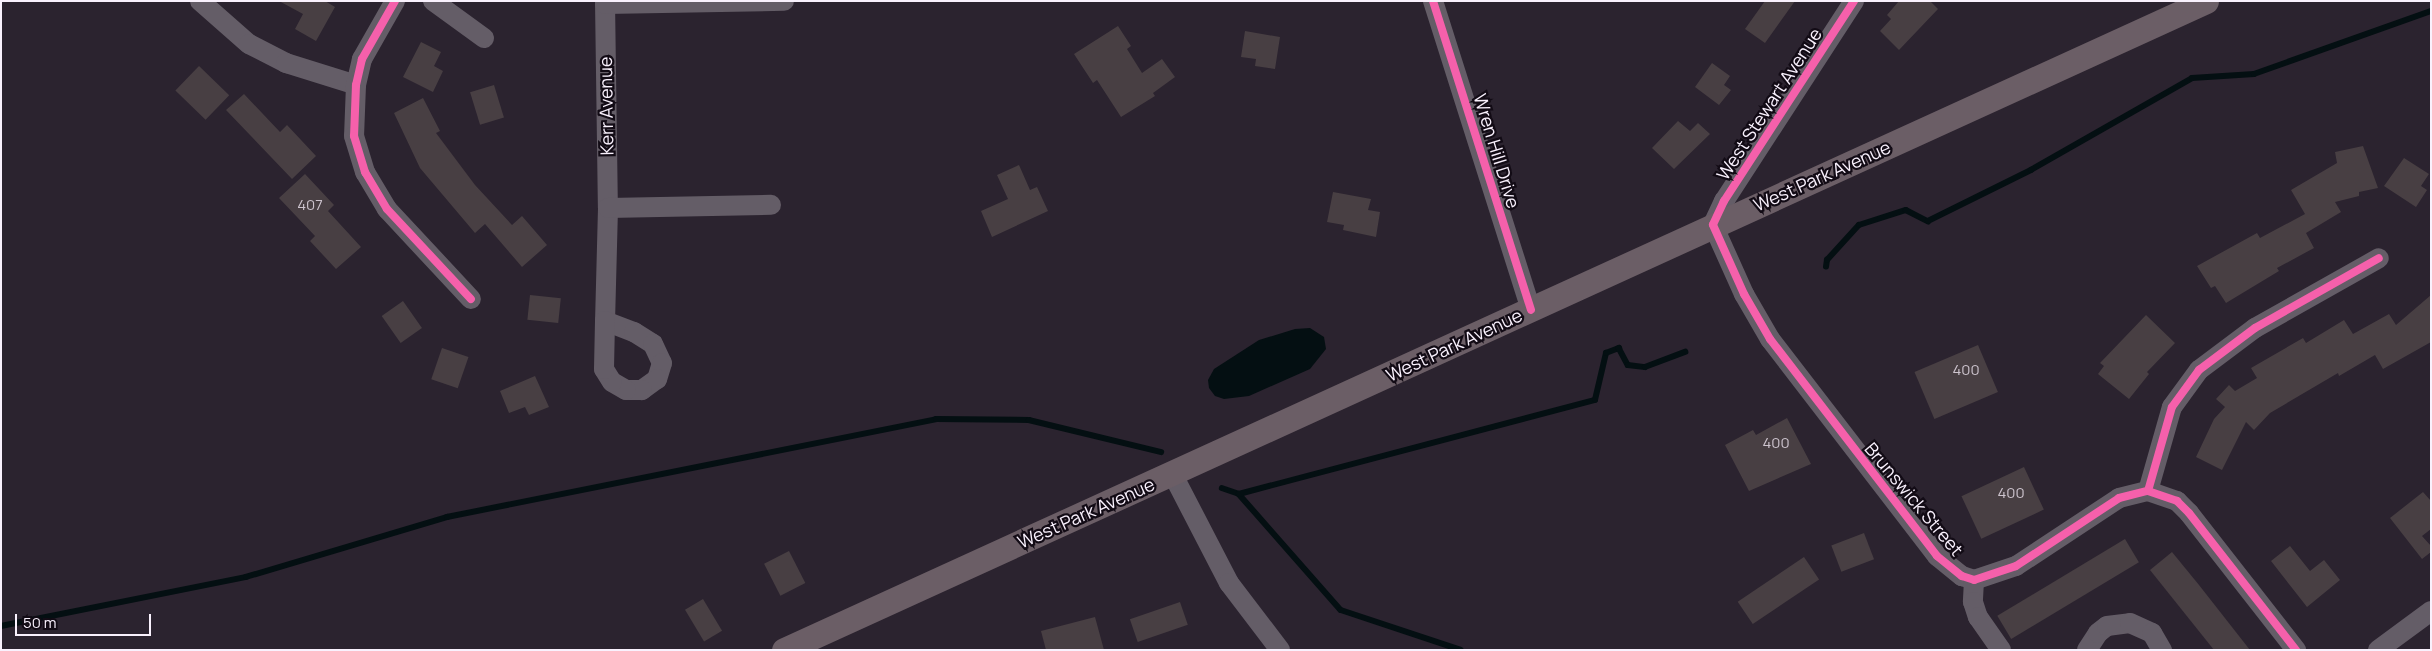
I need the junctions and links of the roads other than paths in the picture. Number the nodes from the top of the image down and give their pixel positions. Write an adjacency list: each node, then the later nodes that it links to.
1 (200, 1): 10 (street)
2 (395, 1): 10 (street)
3 (433, 1): 9 (street)
4 (784, 1): 8 (street, Kerr Avenue)
5 (1433, 1): 16 (street, Wren Hill Drive)
6 (1854, 1): 13 (street, West Stewart Avenue)
7 (2206, 1): 13 (main road, West Park Avenue)
8 (605, 2): 12 (street, Kerr Avenue)
9 (484, 38)
10 (356, 85): 15 (street)
11 (771, 205): 12 (street)
12 (608, 208): 17 (street, Kerr Avenue)
13 (1713, 225): 16 (main road, West Park Avenue); 20 (street, Brunswick Street)
14 (2379, 258): 19 (street)
15 (471, 299)
16 (1531, 310): 18 (main road, West Park Avenue)
17 (605, 321)
18 (1172, 473): 22 (main road, West Park Avenue); 23 (street)
19 (2148, 491): 20 (street); 27 (street)
20 (1974, 580): 24 (street)
21 (2431, 611): 28 (street)
22 (784, 650)
23 (1280, 650)
24 (2001, 650)
25 (2087, 650): 26 (street)
26 (2162, 650)
27 (2296, 650)
28 (2378, 650)

